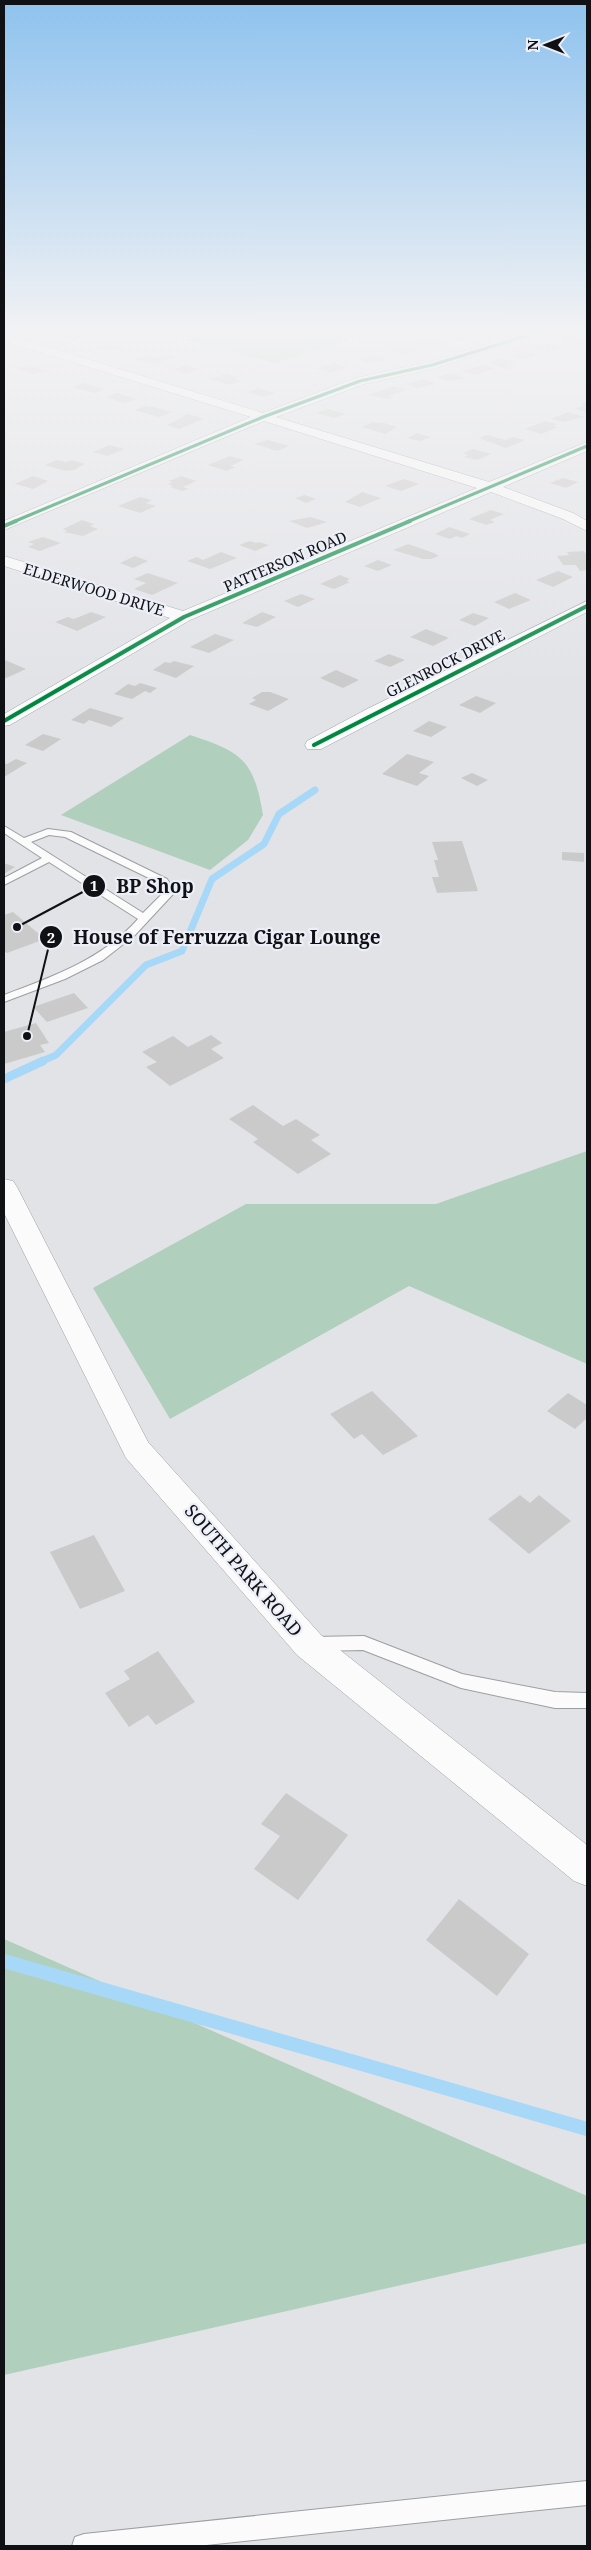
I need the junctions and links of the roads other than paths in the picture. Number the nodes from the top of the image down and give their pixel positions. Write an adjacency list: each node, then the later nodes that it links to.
1 (177, 453): 5 (street)
2 (380, 453): 4 (street)
3 (570, 453): 4 (street, PATTERSON ROAD)
4 (490, 487): 6 (street); 9 (street, PATTERSON ROAD)
5 (4, 526)
6 (587, 527)
7 (4, 561): 9 (street, ELDERWOOD DRIVE)
8 (587, 606): 11 (street, GLENROCK DRIVE)
9 (184, 617): 10 (street, PATTERSON ROAD)
10 (4, 721)
11 (314, 745)
12 (4, 829): 13 (lane)
13 (22, 842): 14 (lane); 16 (lane)
14 (49, 858): 15 (lane); 16 (lane)
15 (4, 882)
16 (144, 918): 17 (lane)
17 (4, 999)
18 (4, 1188): 19 (street, SOUTH PARK ROAD)
19 (16, 1230): 20 (street, SOUTH PARK ROAD)
20 (309, 1645): 21 (lane); 22 (street, SOUTH PARK ROAD)
21 (587, 1701)
22 (587, 1868)
23 (587, 2493): 24 (lane)
24 (84, 2546)

